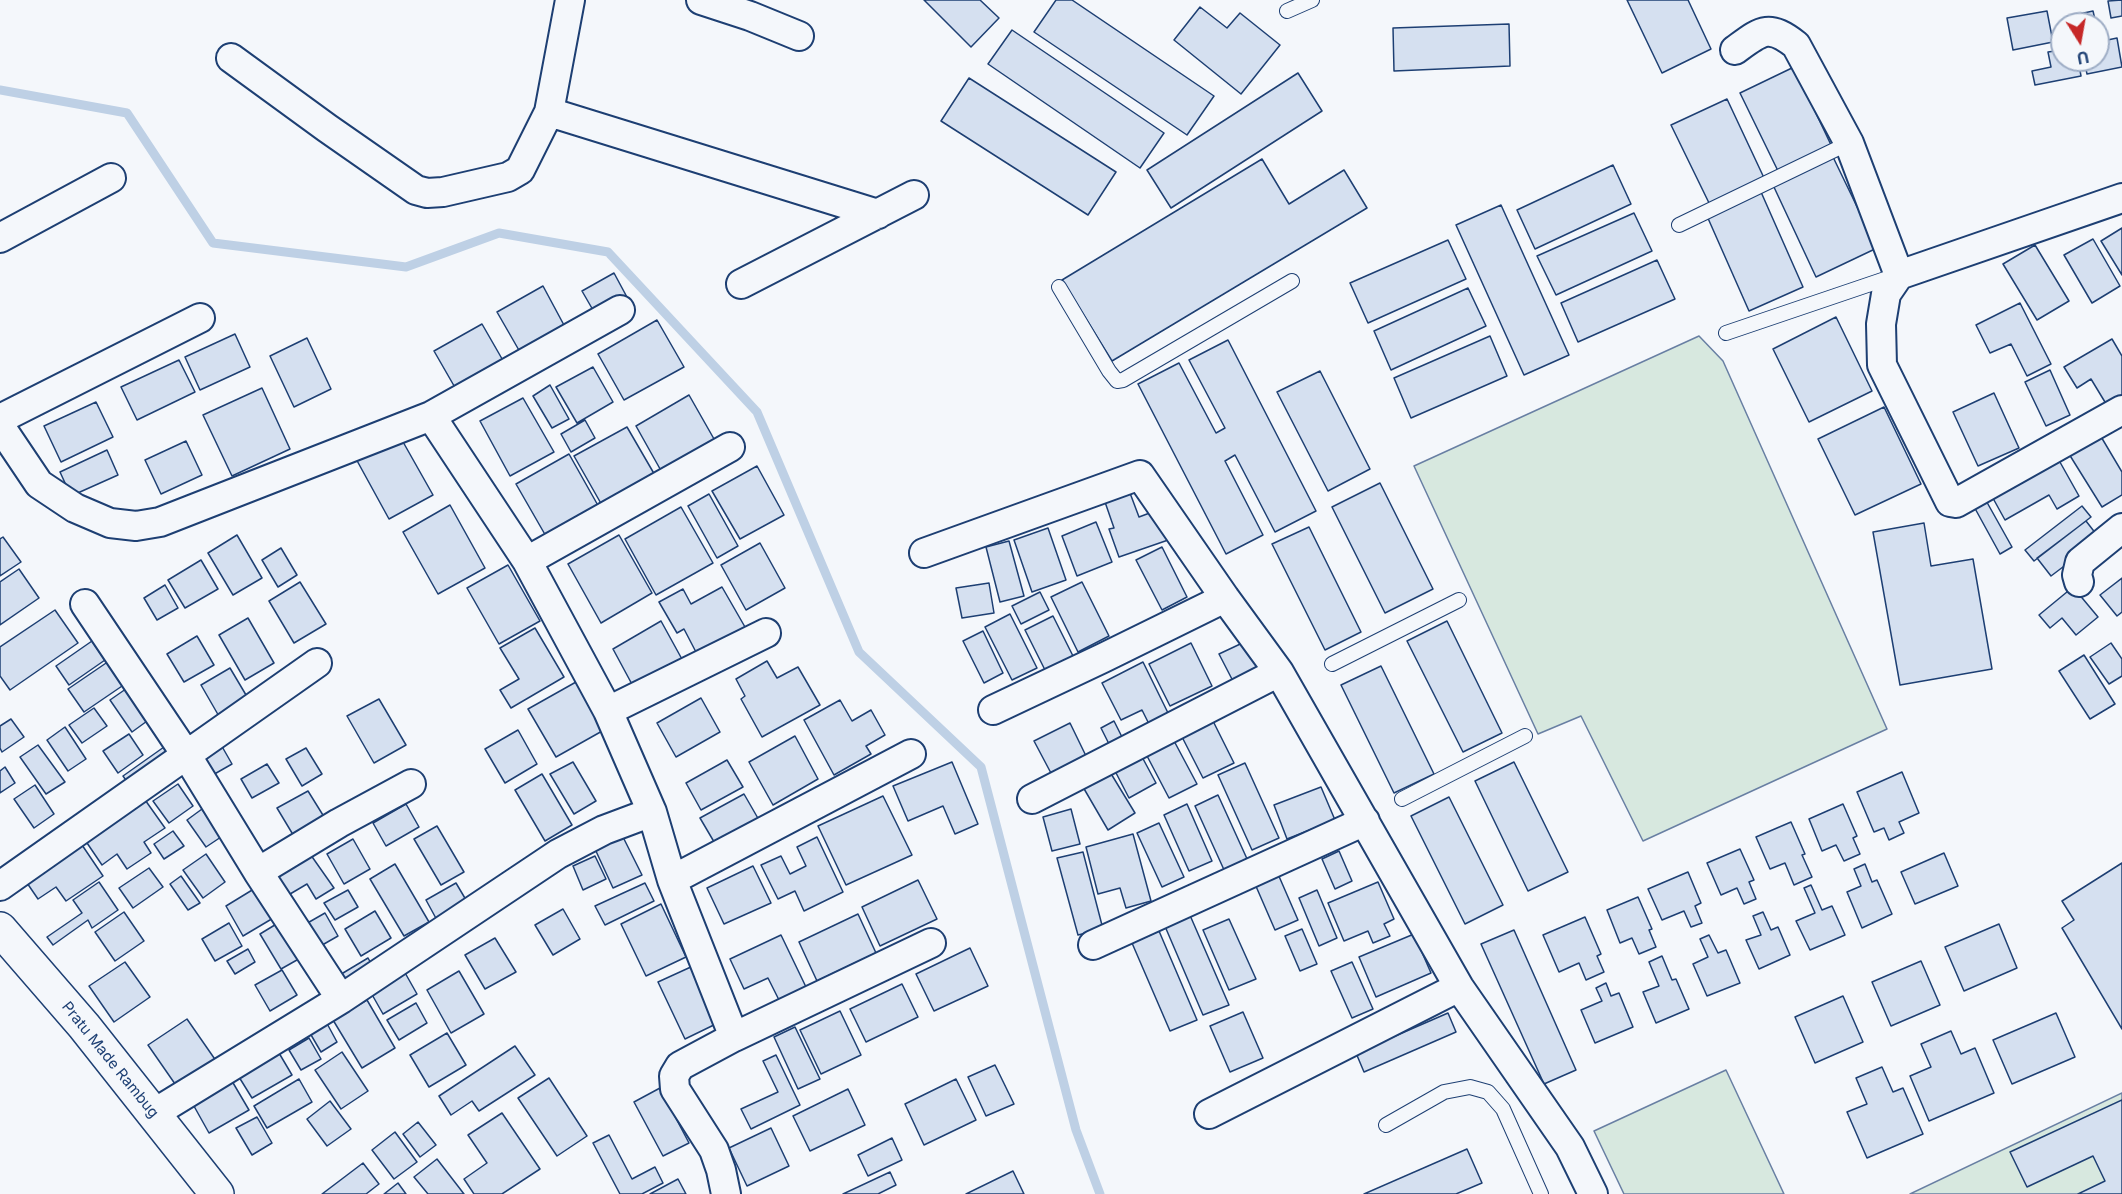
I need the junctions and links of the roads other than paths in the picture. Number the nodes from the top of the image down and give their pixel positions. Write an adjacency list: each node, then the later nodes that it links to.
1 (570, 0): 8 (street)
2 (701, 0): 5 (street)
3 (1312, 0): 4 (lane)
4 (1287, 10)
5 (799, 36)
6 (1735, 50): 9 (street)
7 (231, 58): 8 (street)
8 (549, 112): 13 (street)
9 (1849, 143): 14 (lane); 16 (street)
10 (111, 178): 15 (street)
11 (914, 195): 13 (street)
12 (2122, 198): 16 (street)
13 (878, 214): 18 (street)
14 (1679, 225)
15 (0, 238)
16 (1899, 275): 22 (lane); 23 (street)
17 (1292, 281): 19 (lane)
18 (741, 284)
19 (1059, 287)
20 (621, 310): 24 (street)
21 (200, 318): 25 (street)
22 (1726, 333)
23 (2122, 410)
24 (431, 416): 26 (street); 30 (street)
25 (0, 419)
26 (0, 426)
27 (730, 447): 30 (street)
28 (2122, 528): 31 (street)
29 (924, 553): 32 (street)
30 (527, 561): 40 (street)
31 (2079, 582)
32 (1225, 598): 38 (street); 39 (street)
33 (1459, 600): 37 (lane)
34 (85, 604): 43 (street)
35 (766, 633): 40 (street)
36 (317, 663): 43 (street)
37 (1332, 664)
38 (1279, 672): 45 (street); 48 (street)
39 (993, 710)
40 (608, 711): 47 (street)
41 (1525, 735): 46 (lane)
42 (911, 754): 50 (street)
43 (187, 756): 49 (street); 51 (street)
44 (411, 784): 49 (street)
45 (1032, 799)
46 (1402, 799)
47 (652, 812): 50 (street); 56 (street)
48 (1365, 821): 54 (street); 55 (street)
49 (258, 872): 56 (street)
50 (672, 880): 57 (street)
51 (0, 886)
52 (0, 929): 58 (street, Pratu Made Rambug)
53 (931, 943): 57 (street)
54 (1093, 945)
55 (1459, 987): 59 (street); 64 (street)
56 (341, 999): 58 (street)
57 (734, 1037): 62 (street)
58 (153, 1114): 61 (street, Pratu Made Rambug)
59 (1209, 1114)
60 (1386, 1125): 63 (lane)
61 (217, 1194)
62 (726, 1194)
63 (1540, 1194)
64 (1593, 1194)

